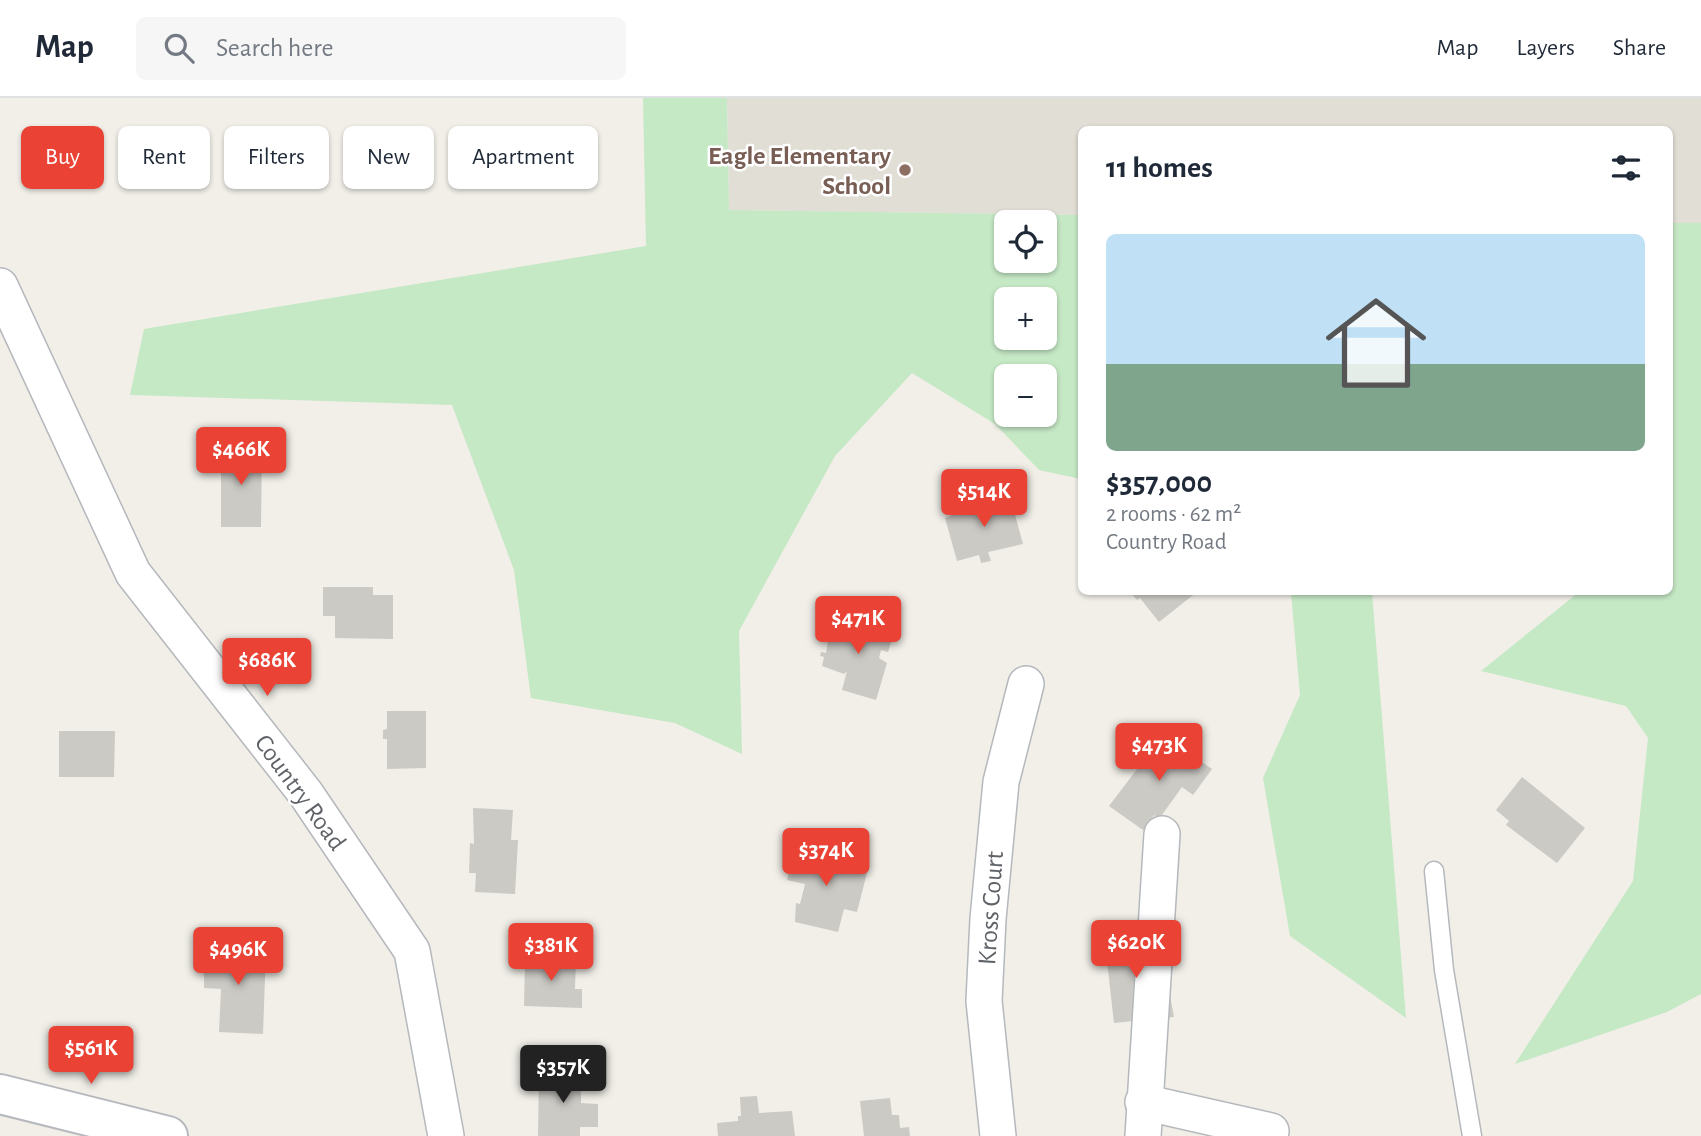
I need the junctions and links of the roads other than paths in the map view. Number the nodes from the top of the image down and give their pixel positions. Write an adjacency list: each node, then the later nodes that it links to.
1 (0, 286): 9 (street, Country Road)
2 (1026, 684): 10 (street, Kross Court)
3 (1162, 834): 6 (street)
4 (1434, 871): 11 (lane)
5 (0, 1094): 8 (street)
6 (1143, 1119): 7 (street)
7 (1270, 1132)
8 (168, 1136)
9 (446, 1136)
10 (998, 1136)
11 (1472, 1136)

